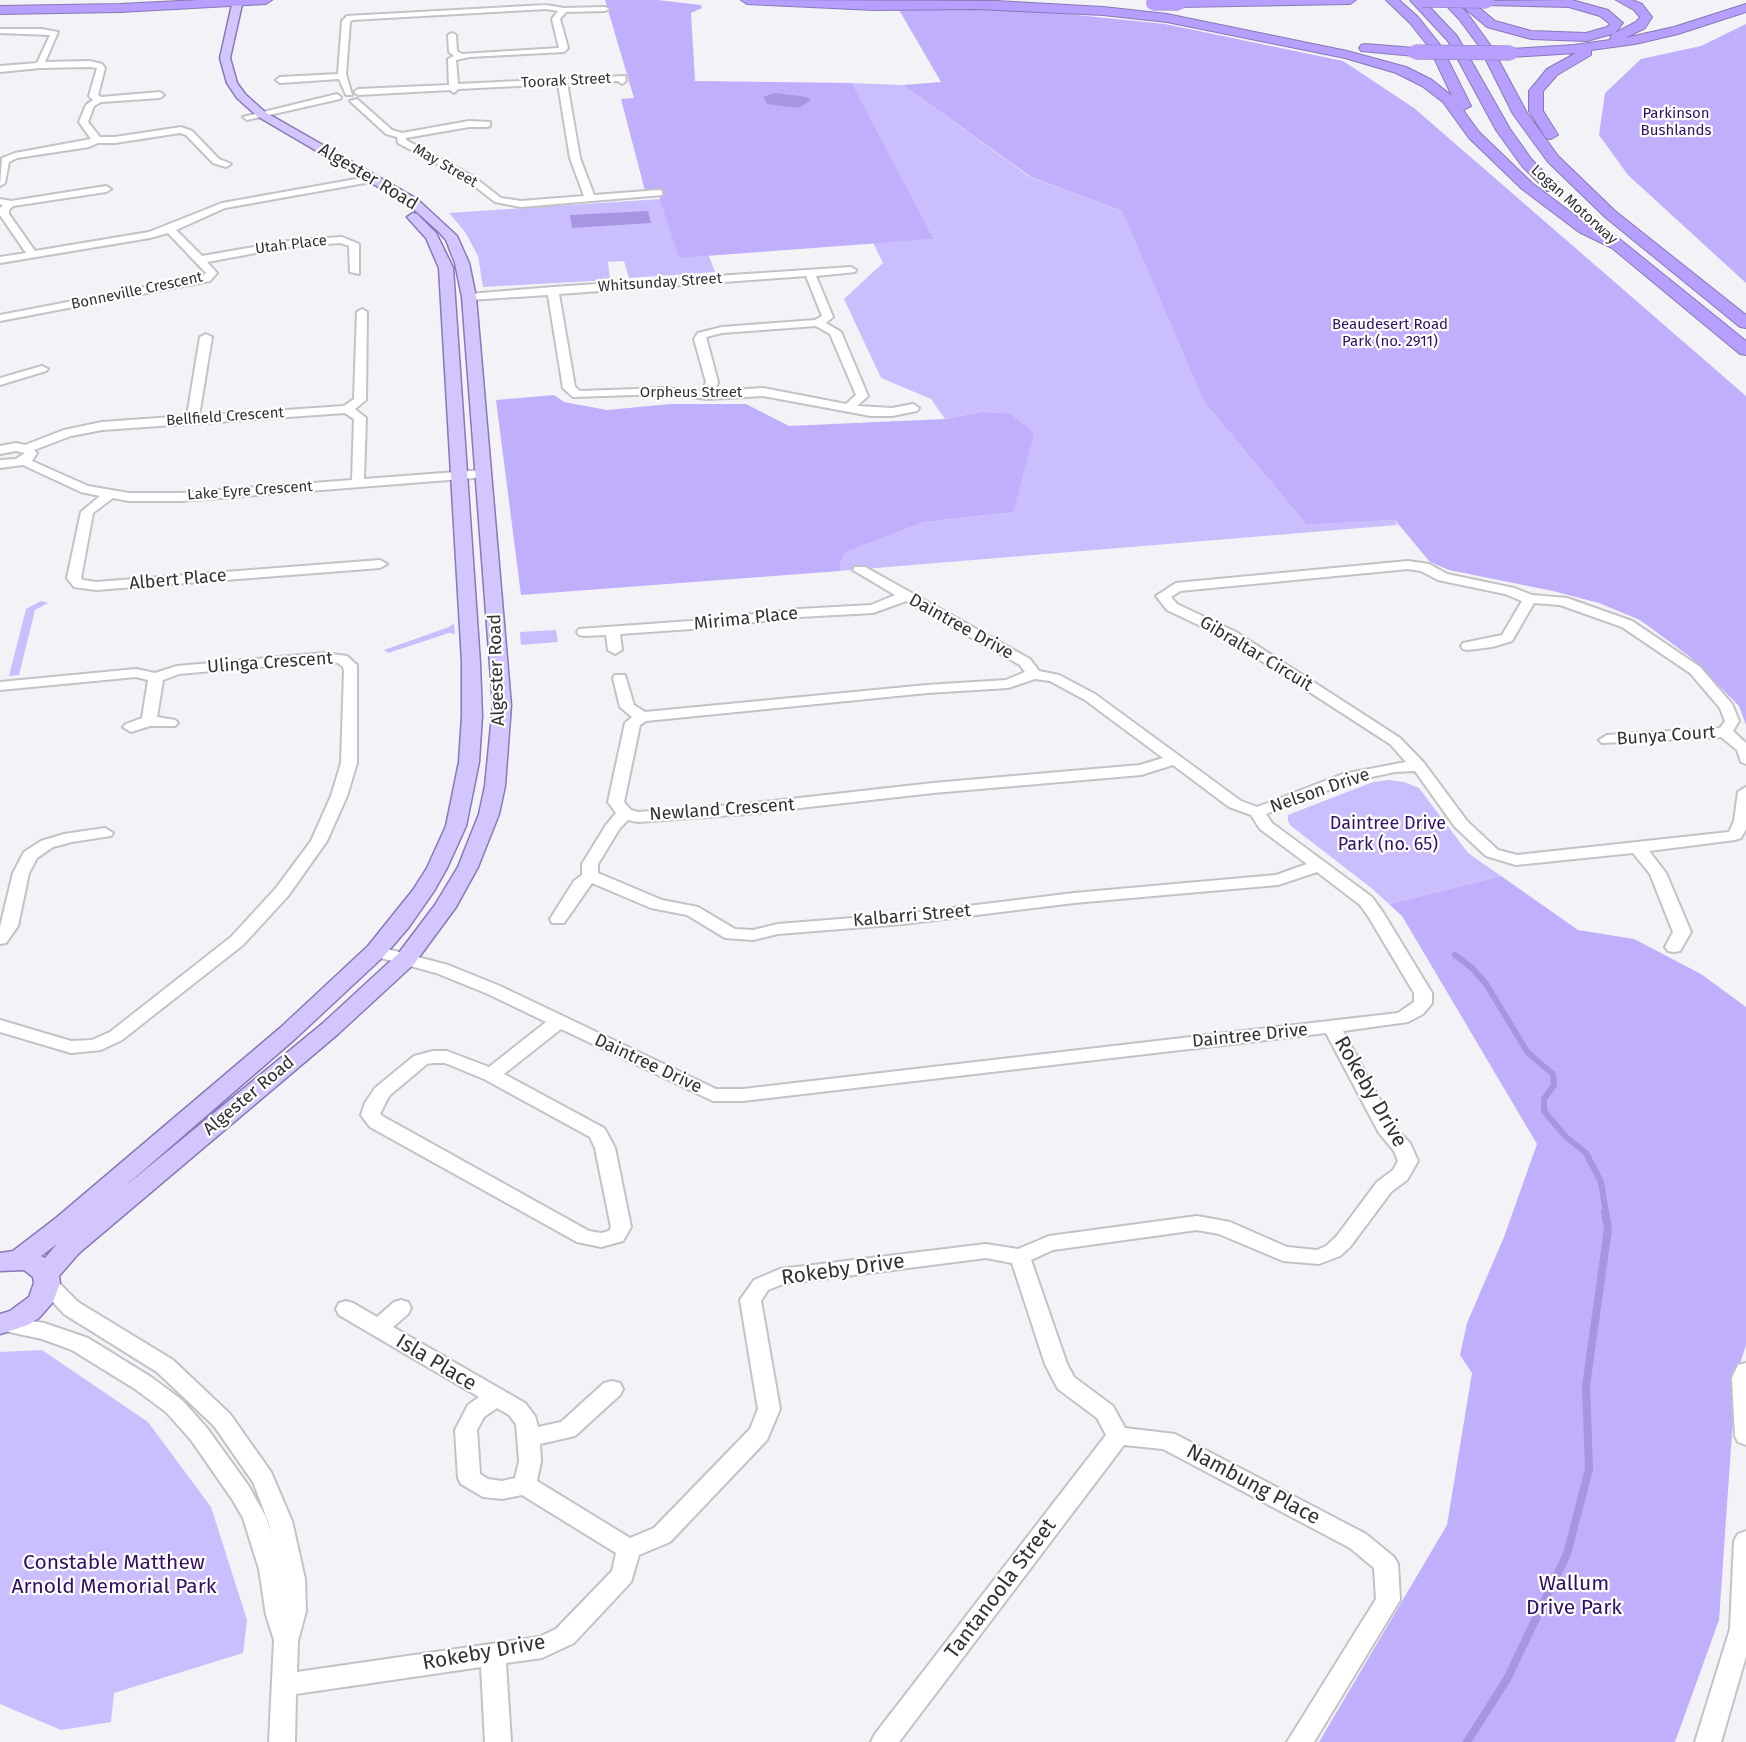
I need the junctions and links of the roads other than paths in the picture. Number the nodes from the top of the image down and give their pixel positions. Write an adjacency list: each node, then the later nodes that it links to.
1 (185, 0): 17 (highway)
2 (266, 0): 12 (highway)
3 (747, 0): 15 (highway)
4 (894, 0): 15 (highway)
5 (1350, 0): 14 (highway, bridge)
6 (1392, 0): 46 (highway)
7 (1416, 0): 57 (highway, Logan Motorway)
8 (1424, 0): 13 (highway, bridge)
9 (1447, 0): 71 (highway, Logan Motorway)
10 (1462, 0): 13 (highway)
11 (1622, 0): 25 (highway)
12 (238, 1): 16 (highway); 41 (main road, Algester Road)
13 (1487, 1)
14 (1155, 2): 15 (highway); 22 (highway, bridge)
15 (977, 3): 46 (highway)
16 (223, 4): 21 (highway)
17 (0, 5)
18 (1746, 8): 22 (highway)
19 (564, 9): 20 (street); 26 (street); 31 (street)
20 (605, 9)
21 (0, 10)
22 (1708, 19): 27 (highway)
23 (0, 31): 28 (street)
24 (452, 34): 26 (street)
25 (1614, 38)
26 (459, 56): 34 (street)
27 (1596, 57): 30 (highway); 67 (highway)
28 (40, 65): 29 (street); 38 (street)
29 (0, 69)
30 (1573, 75)
31 (343, 76): 32 (street); 37 (street)
32 (280, 80)
33 (562, 83): 33 (street, Toorak Street); 34 (street, Toorak Street); 54 (street)
34 (454, 88): 37 (street, Toorak Street)
35 (160, 94): 38 (street)
36 (337, 96): 37 (street, May Street); 41 (street, Toorak Street)
37 (355, 97): 41 (street, Toorak Street); 44 (street, May Street)
38 (99, 100): 45 (street)
39 (228, 100): 42 (main road, Algester Road)
40 (1551, 111): 47 (highway)
41 (261, 114): 42 (street, Toorak Street); 50 (main road, Algester Road)
42 (247, 117): 50 (main road, Algester Road)
43 (488, 124): 44 (street)
44 (402, 135): 54 (street, May Street)
45 (96, 140): 48 (street); 49 (street)
46 (1482, 141): 57 (highway)
47 (1564, 144)
48 (2, 160): 51 (street)
49 (226, 165)
50 (367, 180): 56 (street); 65 (main road, Algester Road); 66 (main road, Algester Road)
51 (0, 183)
52 (106, 189): 55 (street)
53 (659, 194): 54 (street, May Street)
54 (590, 199)
55 (5, 202): 58 (street)
56 (170, 229): 58 (street); 60 (street, Bonneville Crescent)
57 (1619, 246): 73 (highway, Logan Motorway)
58 (33, 255): 59 (street)
59 (0, 260)
60 (200, 260): 62 (street, Utah Place); 69 (street, Bonneville Crescent)
61 (851, 270): 63 (street, Whitsunday Street)
62 (355, 272)
63 (809, 272): 64 (street, Whitsunday Street); 70 (street)
64 (553, 290): 65 (street, Whitsunday Street); 76 (street, Orpheus Street)
65 (469, 297): 66 (main road); 84 (main road, Algester Road)
66 (448, 299): 85 (main road, Algester Road)
67 (1746, 309)
68 (362, 312): 79 (street)
69 (0, 318)
70 (818, 323): 76 (street); 77 (street)
71 (1746, 323)
72 (206, 337): 80 (street)
73 (1746, 350)
74 (42, 369): 75 (street)
75 (0, 382)
76 (708, 395): 77 (street, Orpheus Street)
77 (848, 408): 78 (street, Orpheus Street)
78 (913, 408)
79 (346, 410): 80 (street, Bellfield Crescent); 86 (street)
80 (193, 419): 82 (street, Bellfield Crescent)
81 (0, 450): 82 (street)
82 (25, 455): 83 (street); 87 (street, Lake Eyre Crescent)
83 (0, 464)
84 (483, 474): 85 (street, Lake Eyre Crescent); 120 (main road, Algester Road)
85 (459, 476): 86 (street, Lake Eyre Crescent); 119 (main road, Algester Road)
86 (358, 483): 87 (street, Lake Eyre Crescent)
87 (109, 495): 88 (street, Albert Place)
88 (380, 564)
89 (860, 570): 90 (street, Daintree Drive)
90 (906, 597): 92 (street, Mirima Place); 96 (street, Daintree Drive)
91 (1530, 599): 94 (street); 104 (street, Gibraltar Circuit); 108 (street, Gibraltar Circuit)
92 (614, 631): 93 (street, Mirima Place); 95 (street)
93 (584, 632)
94 (1468, 646)
95 (615, 650)
96 (1034, 674): 100 (street); 107 (street, Daintree Drive)
97 (156, 678): 99 (street, Ulinga Crescent); 101 (street); 122 (street, Ulinga Crescent)
98 (620, 678): 100 (street)
99 (0, 686)
100 (642, 717): 111 (street, Newland Crescent)
101 (149, 722): 102 (street); 103 (street)
102 (170, 723)
103 (131, 727)
104 (1725, 732): 105 (street, Bunya Court); 106 (street)
105 (1607, 740)
106 (1746, 759)
107 (1174, 760): 110 (street, Daintree Drive); 111 (street, Newland Crescent)
108 (1419, 766): 110 (street, Nelson Drive); 113 (street, Gibraltar Circuit)
109 (1746, 792): 113 (street, Gibraltar Circuit)
110 (1257, 812): 114 (street, Daintree Drive)
111 (626, 814): 115 (street)
112 (105, 833): 117 (street)
113 (1638, 848): 118 (street)
114 (1318, 866): 115 (street, Kalbarri Street); 123 (street, Daintree Drive)
115 (590, 876): 116 (street)
116 (558, 919)
117 (0, 939)
118 (1674, 947)
119 (376, 951): 120 (street, Daintree Drive); 126 (main road, Algester Road)
120 (406, 959): 121 (street, Daintree Drive); 127 (main road, Algester Road)
121 (558, 1022): 123 (street, Daintree Drive); 124 (street)
122 (0, 1026)
123 (1332, 1027): 125 (street, Rokeby Drive)
124 (491, 1075): 124 (street)
125 (1020, 1257): 135 (street); 140 (street, Rokeby Drive)
126 (10, 1261): 127 (main road)
127 (47, 1278): 130 (main road, Algester Road); 141 (street)
128 (346, 1308): 131 (street, Isla Place)
129 (400, 1308): 131 (street, Isla Place)
130 (2, 1324): 141 (street)
131 (378, 1328): 134 (street, Isla Place)
132 (1746, 1371): 136 (street)
133 (612, 1389): 137 (street)
134 (494, 1398): 137 (street, Isla Place); 138 (street, Isla Place)
135 (1118, 1436): 146 (street, Tantanoola Street); 147 (street, Nambung Place)
136 (1746, 1436)
137 (529, 1437): 138 (street, Isla Place)
138 (525, 1485): 140 (street)
139 (1746, 1541): 148 (street)
140 (628, 1549): 142 (street, Rokeby Drive)
141 (286, 1641): 143 (street)
142 (493, 1655): 143 (street, Rokeby Drive); 145 (street)
143 (285, 1685): 144 (street)
144 (282, 1742)
145 (498, 1742)
146 (884, 1742)
147 (1300, 1742)
148 (1708, 1742)

